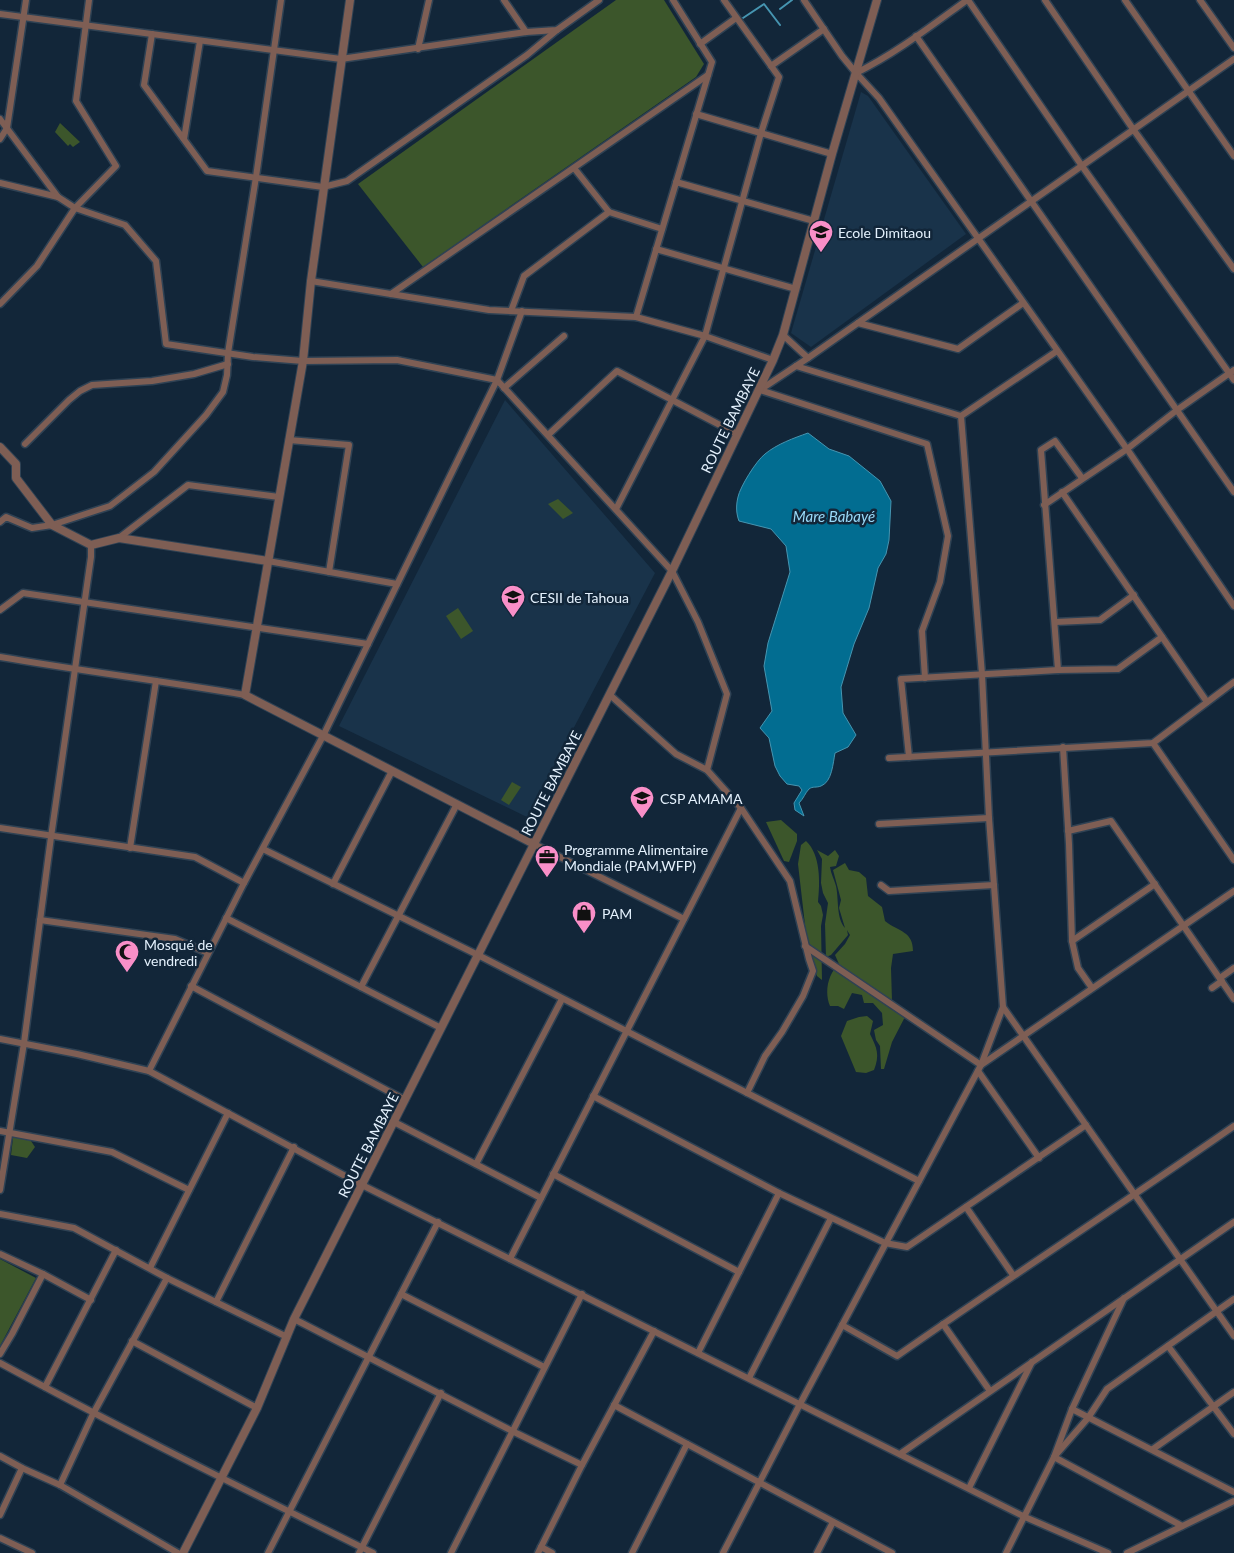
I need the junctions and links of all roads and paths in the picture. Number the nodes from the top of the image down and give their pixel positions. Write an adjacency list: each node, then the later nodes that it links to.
1 (26, 0): 17 (street)
2 (89, 0): 19 (street)
3 (281, 0): 29 (street)
4 (350, 0): 31 (street)
5 (430, 0): 28 (street)
6 (504, 0): 22 (street)
7 (599, 0): 20 (street)
8 (673, 0): 26 (street)
9 (724, 0): 18 (street)
10 (804, 0): 21 (street)
11 (877, 0): 33 (street, ROUTE BAMBAYE)
12 (967, 0): 24 (street); 45 (street)
13 (1045, 0): 39 (street)
14 (1125, 0): 35 (street)
15 (1200, 0): 27 (street)
16 (0, 14): 17 (street)
17 (24, 17): 19 (street); 38 (street)
18 (736, 18): 26 (street); 32 (street)
19 (86, 25): 23 (street); 54 (street)
20 (557, 30): 22 (street); 50 (street)
21 (824, 30): 32 (street); 33 (street)
22 (526, 32): 28 (street)
23 (152, 34): 25 (street); 42 (street)
24 (916, 36): 33 (street); 53 (street)
25 (200, 41): 29 (street); 42 (street)
26 (700, 44): 34 (street)
27 (1234, 48)
28 (418, 49): 31 (street)
29 (273, 50): 31 (street); 47 (street)
30 (1234, 58): 35 (street)
31 (340, 59): 50 (street)
32 (771, 66): 40 (street)
33 (856, 73): 43 (street, ROUTE BAMBAYE); 58 (street)
34 (708, 75): 36 (street); 46 (street)
35 (1189, 90): 39 (street); 44 (street)
36 (696, 114): 40 (street); 48 (street)
37 (0, 119): 38 (street)
38 (7, 128): 41 (street); 51 (street)
39 (1133, 129): 45 (street); 61 (street)
40 (761, 133): 43 (street); 52 (street)
41 (0, 139)
42 (184, 139): 47 (street)
43 (832, 154): 56 (street, ROUTE BAMBAYE)
44 (1234, 156)
45 (1082, 166): 53 (street); 81 (street)
46 (574, 168): 55 (street); 64 (street)
47 (256, 177): 50 (street); 75 (street)
48 (676, 182): 52 (street); 57 (street)
49 (0, 183): 51 (street)
50 (323, 187): 62 (street)
51 (58, 197): 54 (street)
52 (742, 200): 56 (street); 60 (street)
53 (1030, 202): 58 (street); 87 (street)
54 (75, 208): 66 (street); 75 (street)
55 (609, 212): 57 (street); 67 (street)
56 (814, 221): 63 (street, ROUTE BAMBAYE)
57 (662, 229): 59 (street)
58 (978, 239): 65 (street); 70 (street)
59 (656, 249): 60 (street); 69 (street)
60 (723, 268): 63 (street); 72 (street)
61 (1234, 270)
62 (311, 281): 64 (street); 78 (street)
63 (796, 289): 73 (street, ROUTE BAMBAYE)
64 (392, 294): 67 (street)
65 (1023, 303): 70 (street); 74 (street)
66 (0, 304)
67 (511, 311): 68 (street)
68 (522, 311): 69 (street); 82 (street)
69 (636, 317): 72 (street)
70 (858, 323): 76 (street)
71 (564, 336): 84 (street)
72 (705, 336): 77 (street); 86 (street)
73 (783, 336): 76 (street); 77 (street, ROUTE BAMBAYE)
74 (1057, 351): 88 (street); 94 (street)
75 (228, 353): 78 (street); 79 (street)
76 (808, 358): 80 (street)
77 (773, 360): 85 (street, ROUTE BAMBAYE)
78 (303, 361): 82 (street); 91 (street)
79 (228, 364): 92 (street); 102 (street)
80 (796, 366): 85 (street); 88 (street)
81 (1232, 371): 83 (street); 87 (street)
82 (497, 380): 84 (street); 108 (street)
83 (1234, 380)
84 (504, 388): 90 (street)
85 (760, 390): 89 (street, ROUTE BAMBAYE); 121 (street)
86 (671, 399): 89 (street); 90 (street); 100 (street)
87 (1177, 410): 94 (street); 97 (street)
88 (961, 416): 120 (street)
89 (737, 434): 106 (street, ROUTE BAMBAYE)
90 (548, 435): 100 (street)
91 (289, 440): 98 (street); 107 (street)
92 (25, 444)
93 (0, 447): 102 (street)
94 (1127, 449): 95 (street); 111 (street)
95 (1082, 478): 96 (street); 99 (street)
96 (1062, 492): 99 (street); 109 (street)
97 (1234, 492)
98 (279, 497): 103 (street); 105 (street)
99 (1044, 505): 113 (street)
100 (616, 510): 106 (street)
101 (0, 522): 102 (street)
102 (52, 525): 104 (street)
103 (120, 538): 104 (street); 105 (street)
104 (91, 545): 110 (street)
105 (268, 561): 107 (street); 114 (street)
106 (672, 571): 125 (street, ROUTE BAMBAYE); 133 (street)
107 (329, 572): 108 (street)
108 (397, 584): 116 (street)
109 (1134, 595): 113 (street); 115 (street)
110 (84, 603): 112 (street); 114 (street); 118 (street)
111 (1234, 606)
112 (0, 610)
113 (1055, 622): 119 (street)
114 (257, 629): 116 (street); 124 (street)
115 (1162, 637): 119 (street); 126 (street)
116 (368, 644): 127 (street)
117 (0, 657): 118 (street)
118 (74, 670): 122 (street); 141 (street)
119 (1058, 670): 120 (street)
120 (982, 674): 121 (street); 130 (street)
121 (925, 678): 131 (street)
122 (156, 681): 124 (street); 143 (street)
123 (1234, 682): 126 (street)
124 (245, 695): 127 (street)
125 (610, 695): 133 (street); 142 (street, ROUTE BAMBAYE)
126 (1206, 702): 128 (street)
127 (323, 736): 134 (street); 144 (street)
128 (1153, 743): 129 (street); 145 (street)
129 (1063, 747): 130 (street); 140 (street)
130 (986, 752): 131 (street); 137 (street)
131 (909, 757): 132 (street)
132 (890, 758)
133 (707, 770): 136 (street)
134 (392, 771): 135 (street); 147 (street)
135 (456, 804): 142 (street); 152 (street)
136 (741, 808): 154 (street); 158 (street)
137 (989, 818): 138 (street); 150 (street)
138 (879, 824)
139 (0, 828): 141 (street)
140 (1068, 831): 148 (street); 157 (street)
141 (51, 837): 143 (street); 155 (street)
142 (534, 844): 154 (street); 160 (street, ROUTE BAMBAYE)
143 (130, 848): 146 (street)
144 (263, 849): 146 (street); 147 (street)
145 (1234, 860)
146 (244, 883): 153 (street)
147 (333, 884): 152 (street)
148 (1155, 884): 156 (street); 157 (street)
149 (881, 885): 150 (street)
150 (994, 885): 169 (street)
151 (1234, 891): 156 (street)
152 (398, 916): 160 (street); 164 (street)
153 (226, 918): 159 (street); 164 (street)
154 (684, 919): 171 (street)
155 (40, 920): 159 (street); 174 (street)
156 (1184, 926): 162 (street); 165 (street)
157 (1072, 941): 165 (street)
158 (806, 946): 175 (street); 177 (street)
159 (208, 953): 163 (street)
160 (478, 956): 167 (street); 170 (street, ROUTE BAMBAYE)
161 (1234, 968): 162 (street)
162 (1221, 979): 166 (street); 168 (street)
163 (192, 986): 176 (street); 179 (street)
164 (361, 987): 170 (street)
165 (1092, 988): 172 (street)
166 (1212, 988)
167 (562, 999): 171 (street); 188 (street)
168 (1234, 999)
169 (1003, 1007): 172 (street); 175 (street)
170 (441, 1028): 179 (street, ROUTE BAMBAYE)
171 (626, 1031): 177 (street); 178 (street)
172 (1024, 1037): 175 (street); 182 (street)
173 (0, 1039): 174 (street)
174 (24, 1043): 176 (street); 185 (street)
175 (979, 1068): 187 (street); 190 (street)
176 (149, 1071): 180 (street)
177 (747, 1093): 190 (street)
178 (593, 1096): 189 (street); 194 (street)
179 (405, 1100): 181 (street, ROUTE BAMBAYE)
180 (228, 1114): 186 (street); 193 (street)
181 (394, 1122): 188 (street); 191 (street, ROUTE BAMBAYE)
182 (1086, 1125): 187 (street); 195 (street)
183 (1234, 1126): 195 (street)
184 (0, 1131): 185 (street)
185 (9, 1132): 192 (street); 193 (street)
186 (294, 1147): 191 (street); 217 (street)
187 (1039, 1158): 197 (street)
188 (476, 1164): 196 (street)
189 (553, 1174): 196 (street); 208 (street)
190 (919, 1181): 202 (street)
191 (362, 1185): 200 (street); 219 (street, ROUTE BAMBAYE)
192 (0, 1190)
193 (189, 1190): 207 (street)
194 (779, 1193): 199 (street); 208 (street)
195 (1134, 1195): 206 (street); 210 (street)
196 (541, 1198): 205 (street)
197 (966, 1207): 202 (street); 210 (street)
198 (0, 1214): 203 (street)
199 (831, 1218): 202 (street); 233 (street)
200 (438, 1222): 205 (street); 212 (street)
201 (1234, 1222): 206 (street)
202 (886, 1243): 221 (street)
203 (116, 1250): 207 (street); 216 (street)
204 (0, 1254): 209 (street)
205 (510, 1259): 213 (street)
206 (1180, 1259): 214 (street); 218 (street)
207 (150, 1268): 211 (street)
208 (739, 1272): 227 (street)
209 (43, 1274): 216 (street); 228 (street)
210 (1013, 1275): 220 (street)
211 (167, 1278): 217 (street); 225 (street)
212 (401, 1294): 229 (street); 232 (street)
213 (582, 1294): 222 (street); 232 (street)
214 (1124, 1298): 230 (street); 242 (street)
215 (1234, 1299): 218 (street)
216 (90, 1300): 234 (street)
217 (216, 1302): 224 (street)
218 (1216, 1312): 223 (street); 226 (street)
219 (294, 1319): 224 (street, ROUTE BAMBAYE); 229 (street)
220 (942, 1324): 221 (street); 235 (street)
221 (842, 1325): 238 (street)
222 (654, 1330): 227 (street); 239 (street)
223 (1234, 1336)
224 (286, 1337): 241 (street, ROUTE BAMBAYE)
225 (132, 1341): 241 (street); 243 (street)
226 (1168, 1346): 240 (street); 244 (street)
227 (698, 1352): 233 (street)
228 (0, 1354)
229 (368, 1357): 237 (street); 260 (street)
230 (1032, 1361): 235 (street); 257 (street)
231 (0, 1362): 234 (street)
232 (544, 1367): 245 (street)
233 (749, 1378): 238 (street)
234 (45, 1387): 243 (street)
235 (990, 1391): 249 (street)
236 (1234, 1392): 240 (street)
237 (441, 1394): 245 (street); 266 (street)
238 (800, 1404): 249 (street); 255 (street)
239 (614, 1405): 247 (street); 252 (street)
240 (1214, 1406): 246 (street); 248 (street)
241 (257, 1408): 254 (street, ROUTE BAMBAYE)
242 (1072, 1409): 244 (street); 251 (street)
243 (93, 1414): 254 (street); 256 (street)
244 (1088, 1418): 248 (street); 251 (street)
245 (512, 1431): 252 (street); 273 (street)
246 (1234, 1434)
247 (687, 1444): 255 (street); 275 (street)
248 (1153, 1449): 258 (street)
249 (900, 1454): 257 (street)
250 (0, 1456): 253 (street)
251 (1054, 1458): 262 (street); 264 (street)
252 (582, 1464): 267 (street)
253 (22, 1468): 256 (street); 261 (street)
254 (220, 1479): 260 (street); 270 (street, ROUTE BAMBAYE)
255 (759, 1482): 263 (street); 276 (street)
256 (60, 1485): 269 (street)
257 (969, 1488): 262 (street)
258 (1234, 1492)
259 (1234, 1501): 264 (street)
260 (289, 1511): 266 (street); 271 (street)
261 (0, 1515)
262 (1025, 1516): 279 (street); 280 (street)
263 (834, 1522): 277 (street); 278 (street)
264 (1182, 1526): 281 (street)
265 (0, 1538): 268 (street)
266 (360, 1550): 272 (street)
267 (540, 1550): 274 (street)
268 (32, 1553)
269 (178, 1553)
270 (183, 1553)
271 (268, 1553)
272 (373, 1553)
273 (451, 1553)
274 (552, 1553)
275 (632, 1553)
276 (722, 1553)
277 (817, 1553)
278 (892, 1553)
279 (1006, 1553)
280 (1108, 1553)
281 (1127, 1553)

